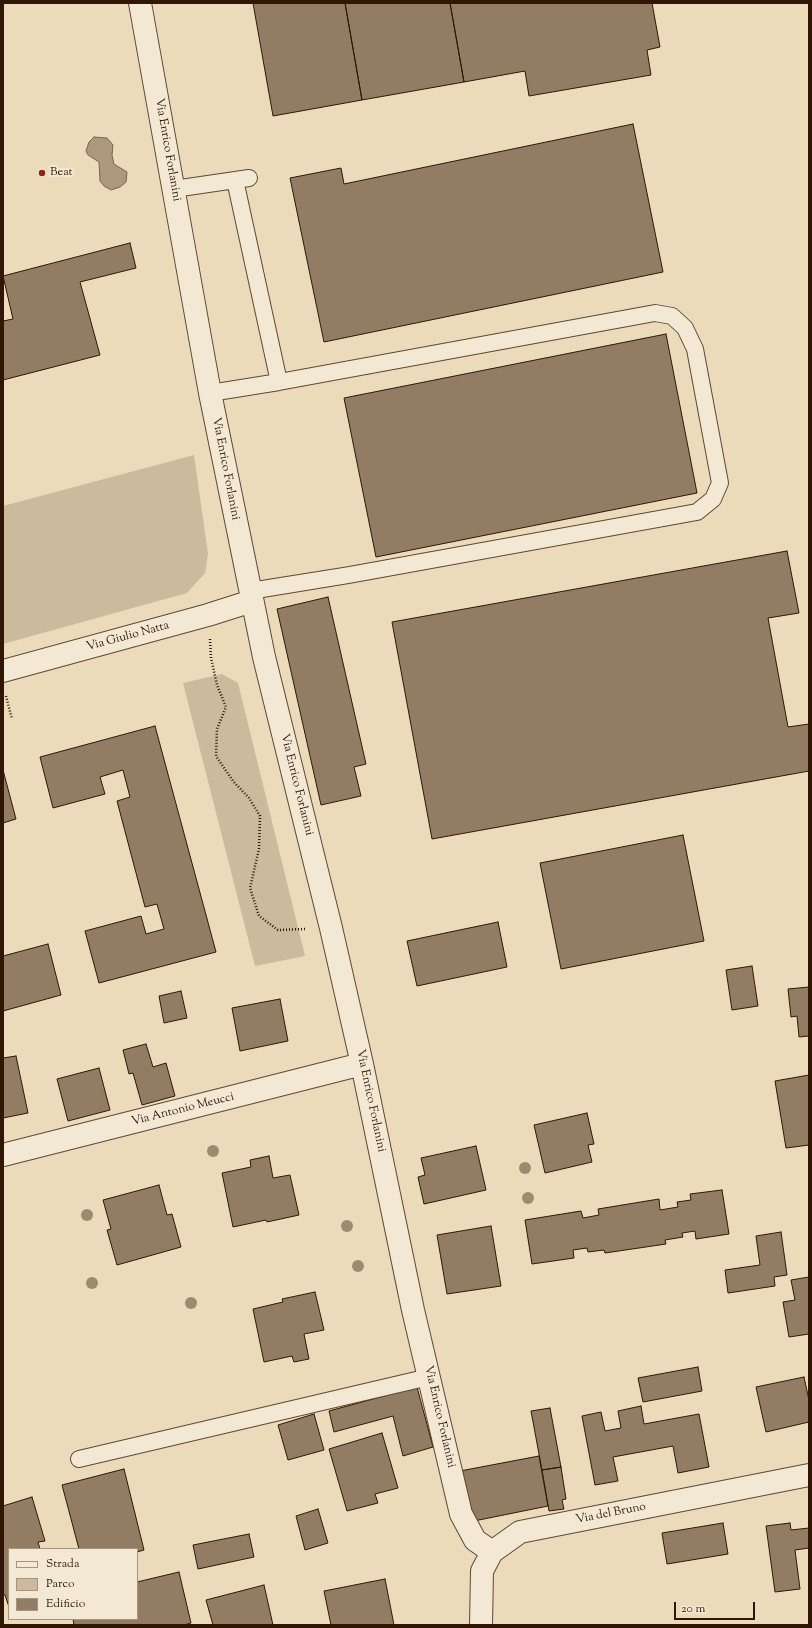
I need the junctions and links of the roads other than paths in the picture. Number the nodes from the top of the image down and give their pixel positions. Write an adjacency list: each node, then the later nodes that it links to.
1 (140, 3): 2 (street, Via Enrico Forlanini)
2 (174, 189): 3 (lane); 4 (street, Via Enrico Forlanini)
3 (279, 382): 4 (lane); 5 (lane)
4 (210, 393): 5 (street, Via Enrico Forlanini)
5 (251, 596): 6 (street, Via Giulio Natta); 7 (street, Via Enrico Forlanini)
6 (3, 670)
7 (362, 1064): 8 (street, Via Antonio Meucci); 9 (street, Via Enrico Forlanini)
8 (3, 1155)
9 (429, 1377): 10 (lane); 12 (street, Via Enrico Forlanini)
10 (79, 1459)
11 (809, 1475): 12 (street, Via del Bruno)
12 (492, 1552): 13 (street, Via del Bruno)
13 (481, 1625)

